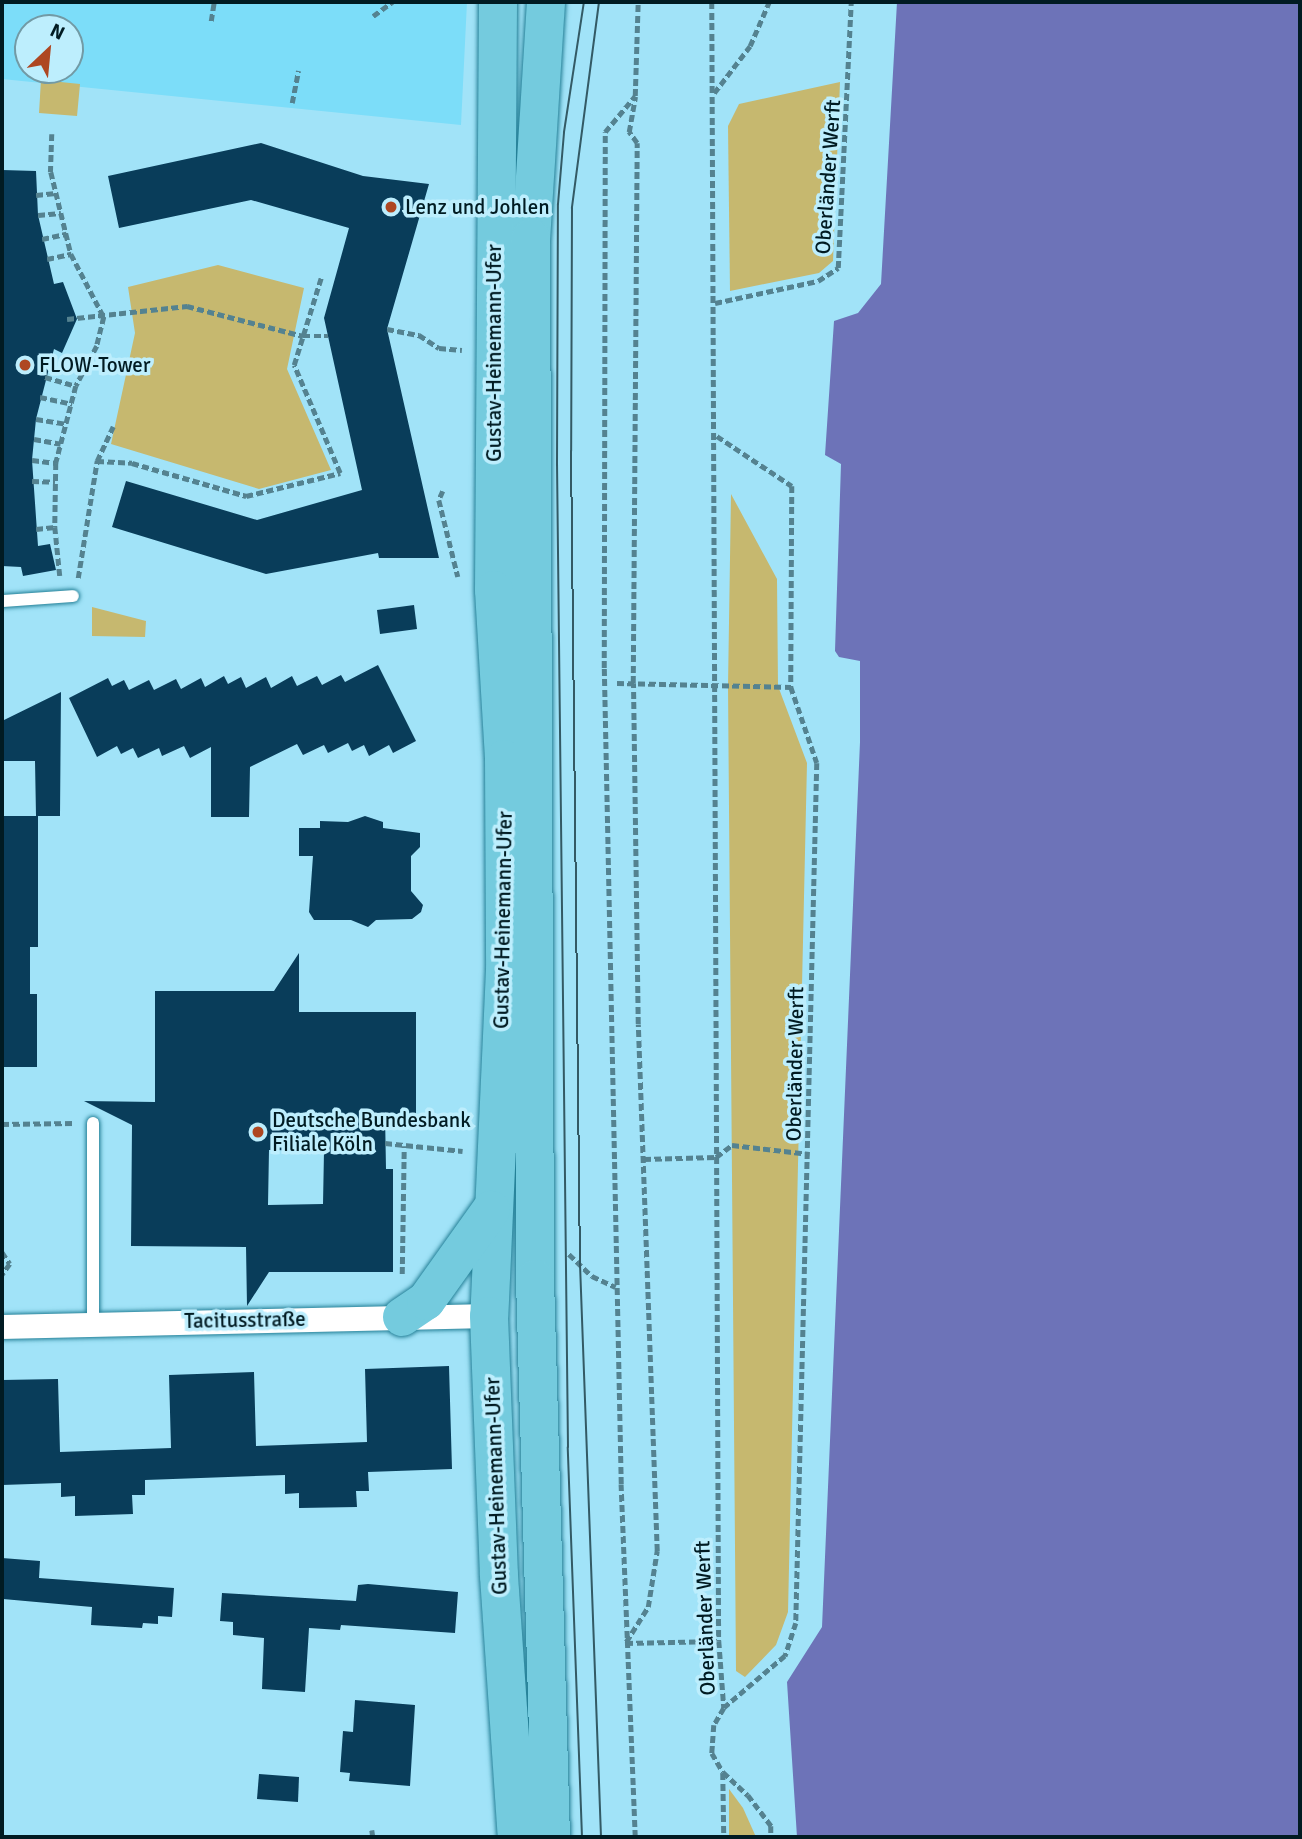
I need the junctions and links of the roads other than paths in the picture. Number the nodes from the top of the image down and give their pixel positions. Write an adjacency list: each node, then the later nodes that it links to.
1 (498, 2): 6 (main road, Gustav-Heinemann-Ufer)
2 (546, 2): 7 (main road, Gustav-Heinemann-Ufer)
3 (73, 596): 4 (lane)
4 (2, 601)
5 (93, 1122): 9 (lane)
6 (491, 1210): 7 (main road, Gustav-Heinemann-Ufer); 8 (main road)
7 (513, 1315): 8 (street, Tacitusstraße); 11 (main road, Gustav-Heinemann-Ufer); 12 (main road, Gustav-Heinemann-Ufer)
8 (402, 1317): 9 (street, Tacitusstraße)
9 (93, 1323): 10 (street, Tacitusstraße)
10 (2, 1327)
11 (517, 1837)
12 (551, 1837)

